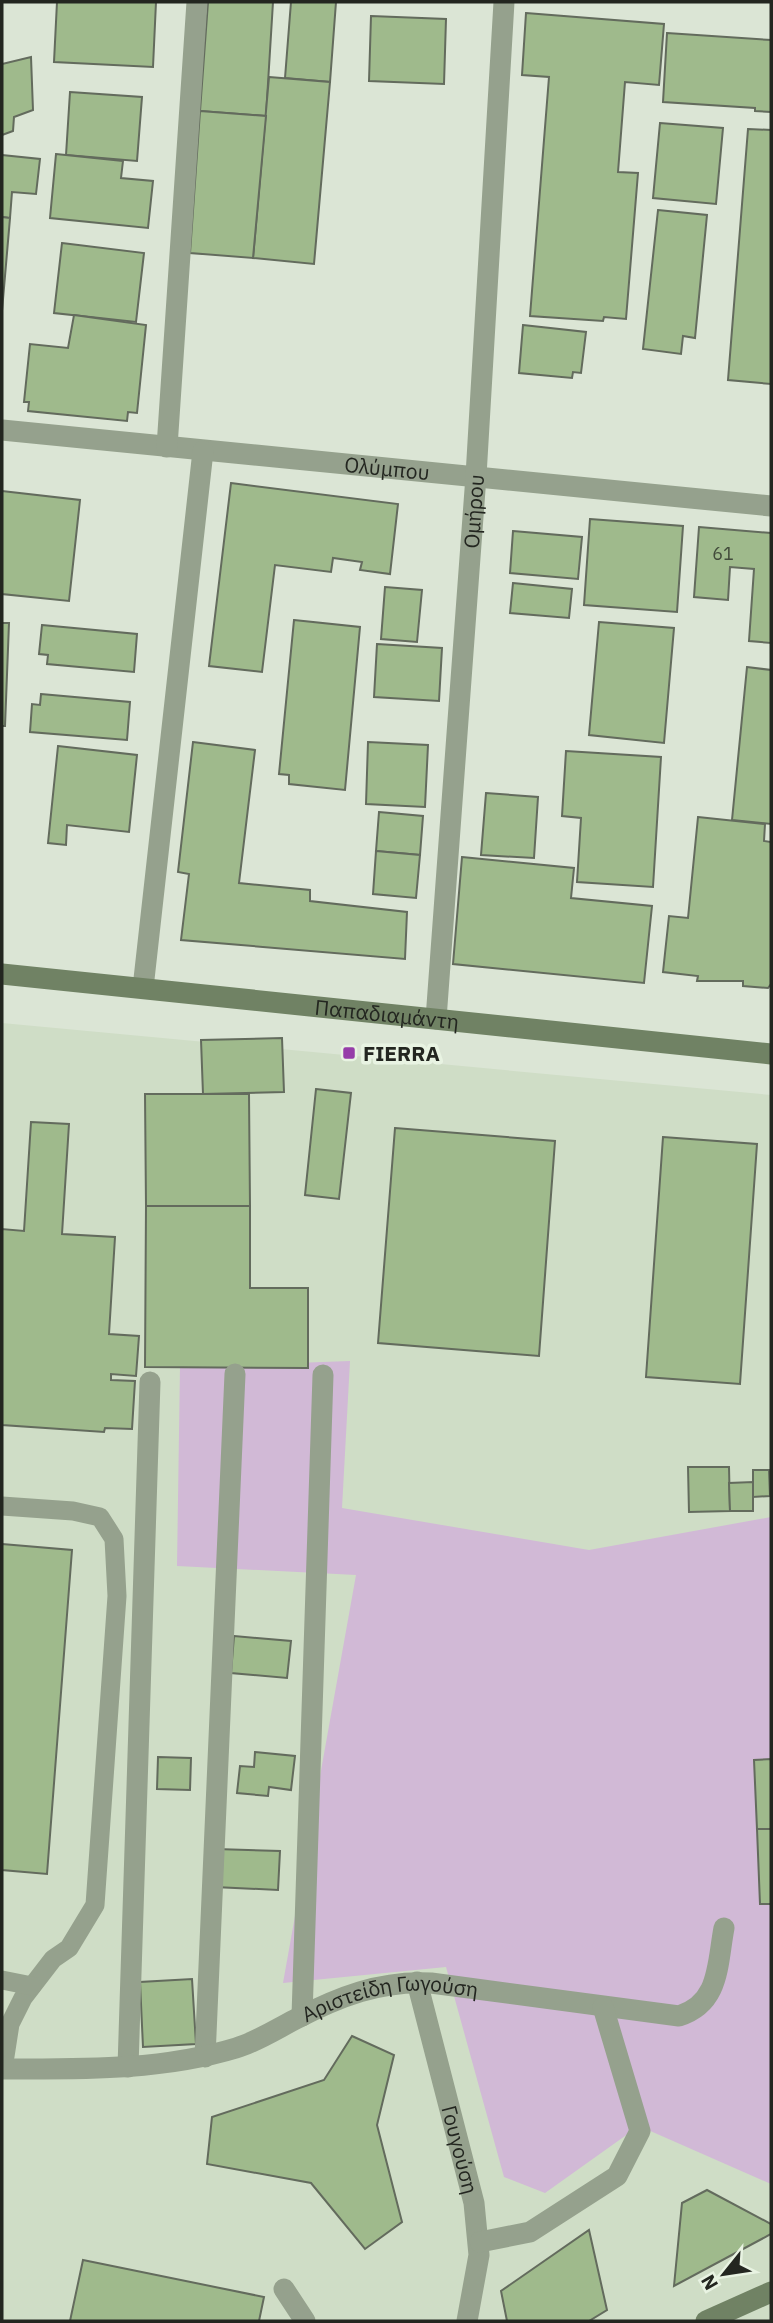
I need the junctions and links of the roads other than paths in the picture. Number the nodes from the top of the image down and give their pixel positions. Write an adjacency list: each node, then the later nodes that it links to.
1 (197, 2): 4 (street)
2 (504, 2): 6 (street, Ομήρου)
3 (2, 430): 4 (street, Ολύμπου)
4 (167, 447): 5 (street, Ολύμπου)
5 (203, 451): 6 (street, Ολύμπου); 9 (street)
6 (476, 476): 7 (street, Ολύμπου); 10 (street, Ομήρου)
7 (771, 506)
8 (2, 974): 9 (street, Παπαδιαμάντη)
9 (143, 988): 10 (street, Παπαδιαμάντη)
10 (436, 1019): 11 (street, Παπαδιαμάντη)
11 (771, 1054)
12 (235, 1374): 22 (street)
13 (323, 1375): 21 (street)
14 (150, 1382): 23 (street)
15 (2, 1506): 19 (lane)
16 (724, 1928): 20 (street, Αριστείδη Γωγούση)
17 (2, 1980): 19 (lane)
18 (417, 1982): 20 (street, Αριστείδη Γωγούση); 21 (street, Αριστείδη Γωγούση); 25 (street, Γουγούση)
19 (32, 1986): 24 (lane)
20 (603, 2007): 25 (street)
21 (302, 2016): 22 (street, Αριστείδη Γωγούση)
22 (205, 2056): 23 (street, Αριστείδη Γωγούση)
23 (128, 2067): 24 (street, Αριστείδη Γωγούση)
24 (2, 2069)
25 (480, 2242): 29 (street, Γουγούση)
26 (284, 2289): 28 (street)
27 (771, 2292): 30 (street)
28 (305, 2321)
29 (467, 2321)
30 (706, 2321)

